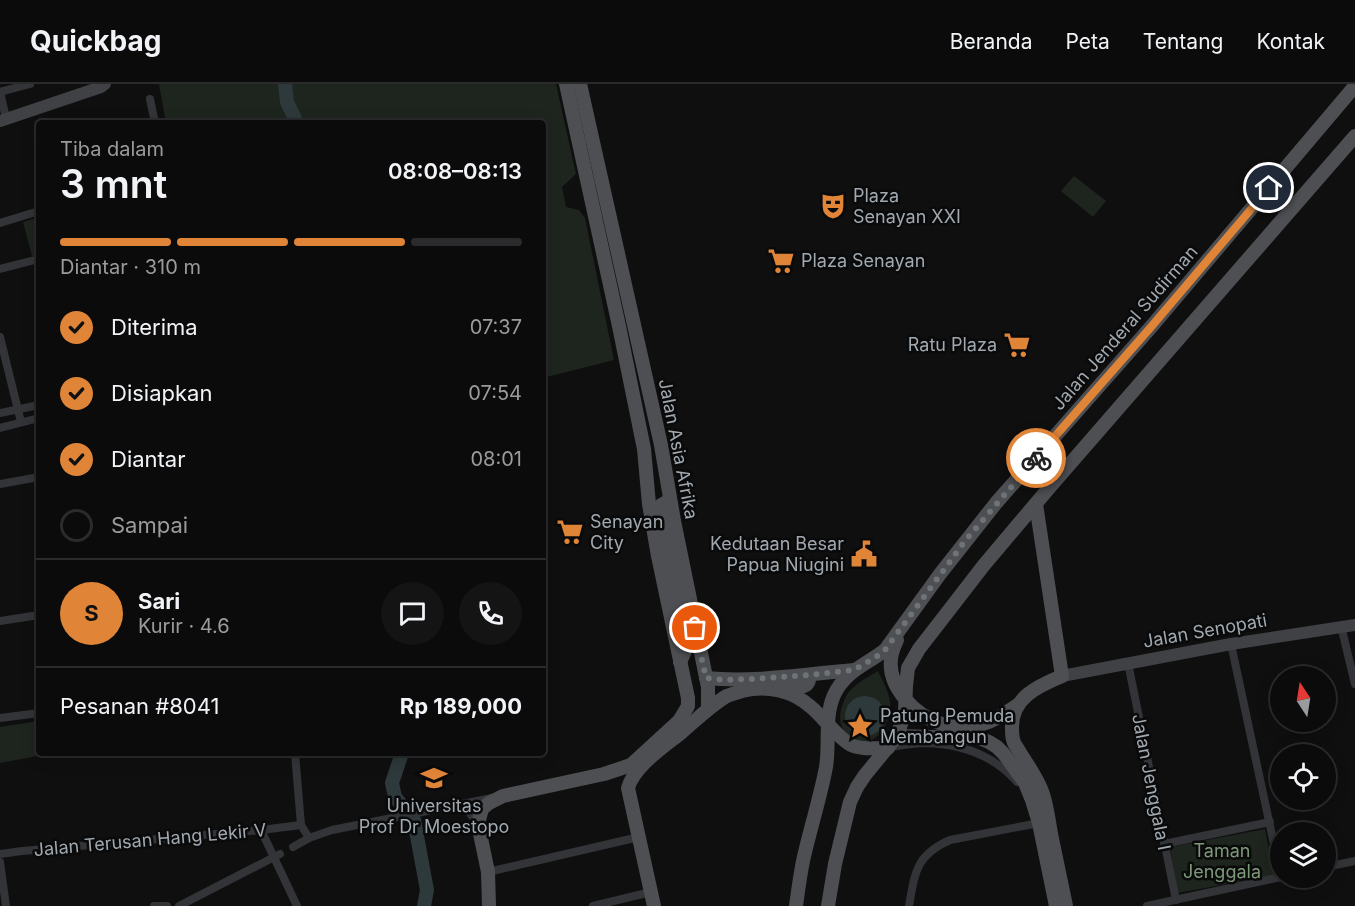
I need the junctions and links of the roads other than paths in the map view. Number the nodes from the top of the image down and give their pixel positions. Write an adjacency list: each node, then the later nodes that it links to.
1 (28, 84): 7 (street)
2 (90, 84): 9 (main road)
3 (105, 84): 9 (main road)
4 (566, 84): 12 (main road, Jalan Asia Afrika)
5 (580, 84): 12 (main road, Jalan Asia Afrika)
6 (1355, 86): 30 (main road, Jalan Jenderal Sudirman)
7 (0, 92): 9 (street)
8 (150, 99): 10 (street)
9 (3, 116)
10 (154, 120)
11 (1355, 136): 27 (main road)
12 (595, 183): 26 (main road, Jalan Asia Afrika); 34 (main road, Jalan Asia Afrika)
13 (36, 212): 14 (street)
14 (0, 223)
15 (36, 260): 16 (street)
16 (0, 269)
17 (0, 337): 19 (street)
18 (36, 406): 19 (street)
19 (18, 410): 20 (street); 22 (street)
20 (0, 413)
21 (36, 419): 22 (street)
22 (21, 422): 23 (street)
23 (0, 428)
24 (36, 478): 25 (street)
25 (0, 484)
26 (670, 500): 34 (main road); 39 (main road, Jalan Asia Afrika)
27 (1036, 504): 38 (main road); 44 (main road)
28 (36, 615): 29 (street)
29 (0, 621)
30 (903, 624): 36 (main road); 44 (main road)
31 (1355, 625): 32 (main road, Jalan Senopati)
32 (1341, 626): 33 (main road, Jalan Senopati); 41 (street)
33 (1231, 644): 35 (main road, Jalan Senopati); 59 (street)
34 (680, 662): 55 (main road, Jalan Asia Afrika)
35 (1128, 663): 38 (main road, Jalan Senopati); 66 (street, Jalan Jenggala I)
36 (854, 670): 37 (main road); 49 (main road)
37 (810, 675): 40 (main road); 42 (main road)
38 (1062, 676): 45 (main road)
39 (706, 678): 40 (main road); 46 (main road, Jalan Asia Afrika)
40 (724, 680): 43 (main road)
41 (1355, 684)
42 (775, 688): 43 (main road); 49 (main road)
43 (727, 696): 46 (main road)
44 (905, 698): 50 (main road); 51 (main road)
45 (1018, 705): 50 (main road); 90 (main road)
46 (708, 709): 56 (main road)
47 (36, 713): 48 (street)
48 (0, 717)
49 (828, 723): 53 (main road); 85 (main road)
50 (950, 726): 52 (main road)
51 (897, 736): 52 (main road); 53 (main road)
52 (980, 739): 60 (main road)
53 (888, 748): 60 (street); 86 (main road)
54 (295, 756): 62 (street)
55 (603, 774): 56 (main road); 57 (main road, Jalan Asia Afrika)
56 (628, 788): 64 (main road)
57 (503, 796): 58 (street); 61 (main road)
58 (460, 804): 61 (street); 65 (street)
59 (1270, 822): 66 (street)
60 (1036, 823): 87 (street); 88 (street); 89 (main road)
61 (478, 824): 73 (main road)
62 (301, 825): 63 (street, Jalan Terusan Hang Lekir V); 65 (street)
63 (261, 830): 68 (street, Jalan Terusan Hang Lekir V); 69 (street)
64 (639, 837): 73 (street); 75 (main road)
65 (309, 838): 67 (street)
66 (1164, 844): 76 (street, Jalan Jenggala I)
67 (293, 847)
68 (0, 854)
69 (277, 856): 80 (street); 81 (street)
70 (1355, 861): 72 (street)
71 (0, 862): 77 (street)
72 (1336, 865)
73 (488, 872): 82 (main road)
74 (1270, 879): 76 (street)
75 (651, 891): 83 (street); 84 (main road)
76 (1176, 900): 91 (street)
77 (6, 906)
78 (154, 906): 79 (street)
79 (167, 906)
80 (179, 906)
81 (297, 906)
82 (489, 906)
83 (593, 906)
84 (654, 906)
85 (796, 906)
86 (828, 906)
87 (909, 906)
88 (1051, 906)
89 (1056, 906)
90 (1066, 906)
91 (1147, 906)

